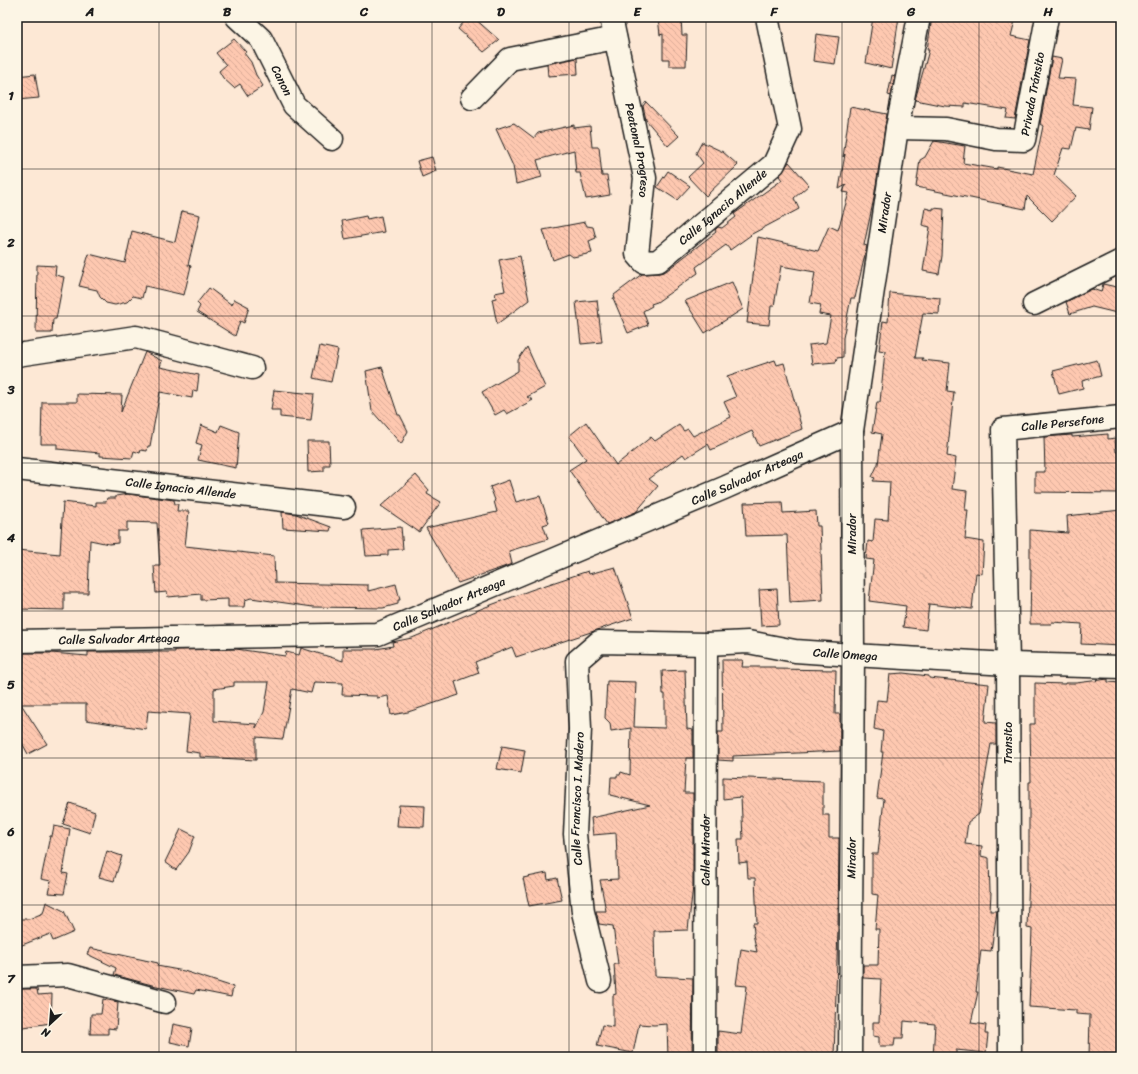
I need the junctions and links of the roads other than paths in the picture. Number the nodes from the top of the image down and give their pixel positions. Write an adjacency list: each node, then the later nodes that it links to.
1 (238, 17): 9 (street, Canon)
2 (611, 17): 6 (street, Peatonal Progreso)
3 (767, 17): 11 (street, Calle Ignacio Allende)
4 (919, 17): 8 (street, Mirador)
5 (1047, 17): 8 (street, Privada Tránsito)
6 (615, 38): 7 (street); 11 (street, Peatonal Progreso)
7 (472, 98)
8 (897, 128): 17 (street, Mirador)
9 (332, 139)
10 (1121, 261): 12 (street)
11 (644, 262)
12 (1034, 304)
13 (17, 355): 14 (street)
14 (252, 368)
15 (1121, 417): 16 (street, Calle Persefone)
16 (1004, 429): 24 (street, Transito)
17 (852, 431): 20 (street, Calle Salvador Arteaga); 22 (street, Mirador)
18 (17, 469): 19 (street, Calle Ignacio Allende)
19 (344, 507)
20 (19, 642)
21 (706, 644): 22 (street, Calle Omega); 23 (street, Calle Omega); 29 (street, Calle Mirador)
22 (853, 655): 24 (street, Calle Omega); 30 (street, Mirador)
23 (577, 661): 27 (street, Calle Francisco I. Madero)
24 (1008, 664): 25 (street, Calle Omega); 31 (street, Transito)
25 (1121, 667)
26 (17, 978): 28 (street)
27 (600, 981)
28 (165, 1002)
29 (705, 1057)
30 (850, 1057)
31 (1010, 1057)

